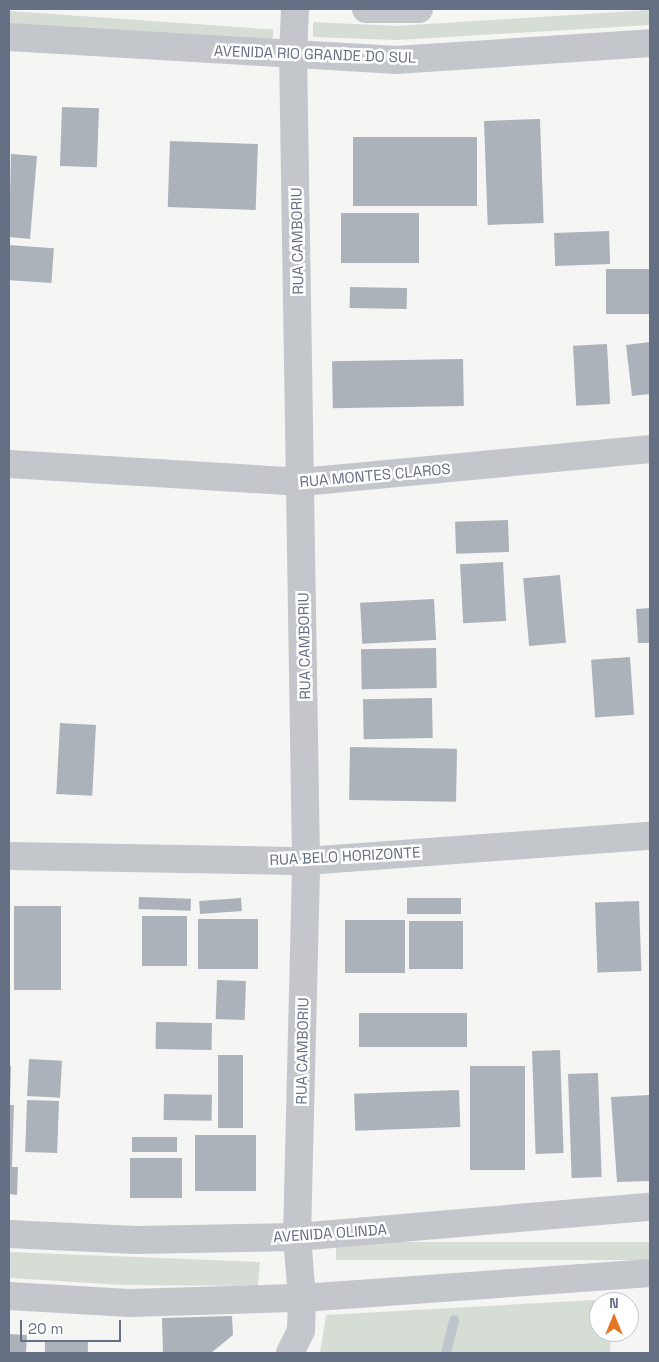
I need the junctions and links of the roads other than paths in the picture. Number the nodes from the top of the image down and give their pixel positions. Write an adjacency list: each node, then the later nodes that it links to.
1 (295, 9): 6 (street, RUA CAMBORIU)
2 (366, 9): 3 (street)
3 (419, 9)
4 (9, 37): 6 (street, AVENIDA RIO GRANDE DO SUL)
5 (650, 42): 6 (street, AVENIDA RIO GRANDE DO SUL)
6 (293, 55): 9 (street, RUA CAMBORIU)
7 (650, 449): 9 (street, RUA MONTES CLAROS)
8 (9, 464): 9 (street, RUA MONTES CLAROS)
9 (302, 482): 12 (street, RUA CAMBORIU)
10 (650, 836): 12 (street, RUA BELO HORIZONTE)
11 (9, 856): 12 (street, RUA BELO HORIZONTE)
12 (306, 861): 15 (street, RUA CAMBORIU)
13 (650, 1207): 15 (street, AVENIDA OLINDA)
14 (9, 1234): 15 (street, AVENIDA OLINDA)
15 (298, 1237): 18 (street, RUA CAMBORIU)
16 (650, 1273): 18 (street)
17 (9, 1296): 18 (street)
18 (302, 1298): 19 (street, RUA CAMBORIU)
19 (290, 1353)

